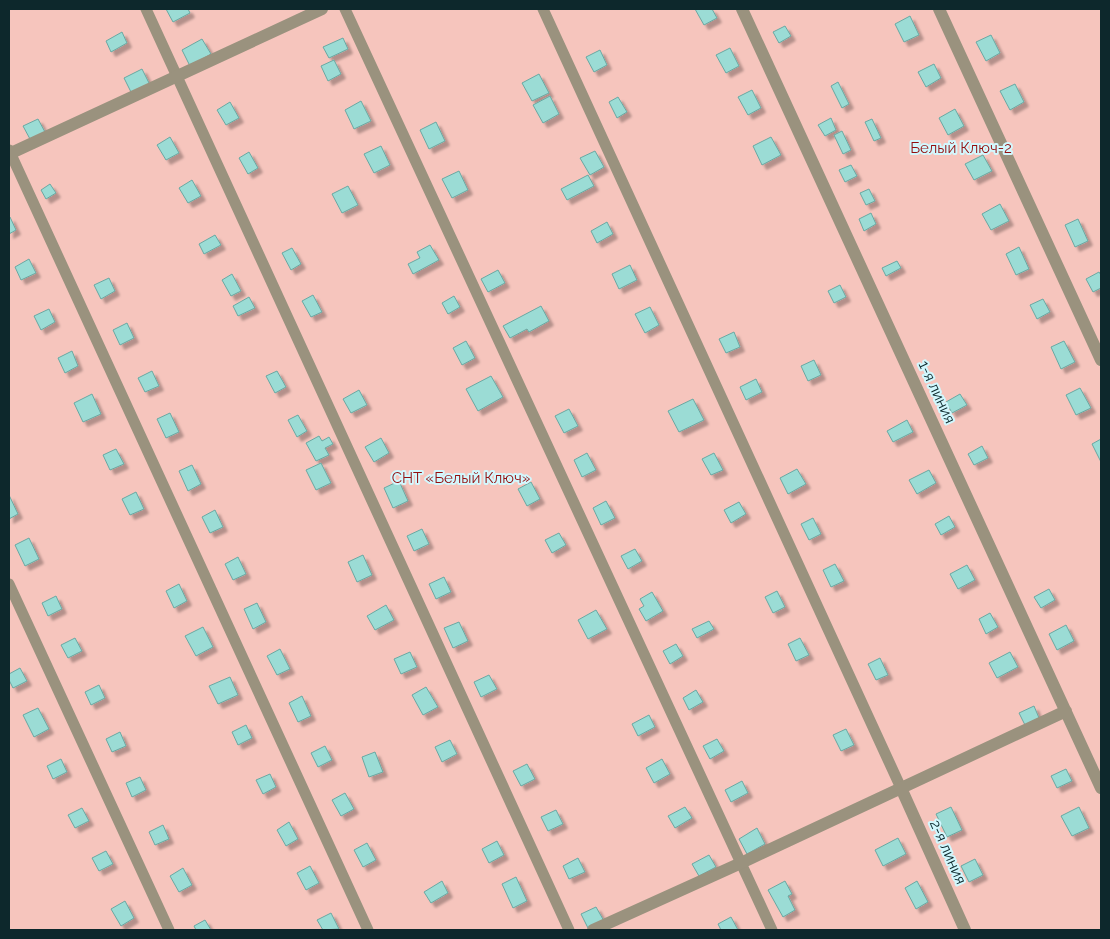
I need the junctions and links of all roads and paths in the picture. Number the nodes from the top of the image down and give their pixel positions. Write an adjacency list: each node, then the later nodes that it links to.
1 (146, 9): 7 (lane)
2 (322, 9): 7 (street)
3 (345, 9): 14 (lane)
4 (543, 9): 12 (lane)
5 (742, 9): 11 (street, 1-я линия)
6 (939, 9): 9 (street)
7 (177, 76): 8 (street); 17 (lane)
8 (9, 152): 16 (lane)
9 (1101, 360)
10 (9, 584): 15 (lane)
11 (1066, 711): 12 (street); 13 (street, 1-я линия)
12 (901, 788): 14 (street); 20 (street, 2-я линия)
13 (1101, 788)
14 (741, 863): 18 (street); 19 (lane)
15 (169, 930)
16 (368, 930)
17 (569, 930)
18 (593, 930)
19 (772, 930)
20 (965, 930)

